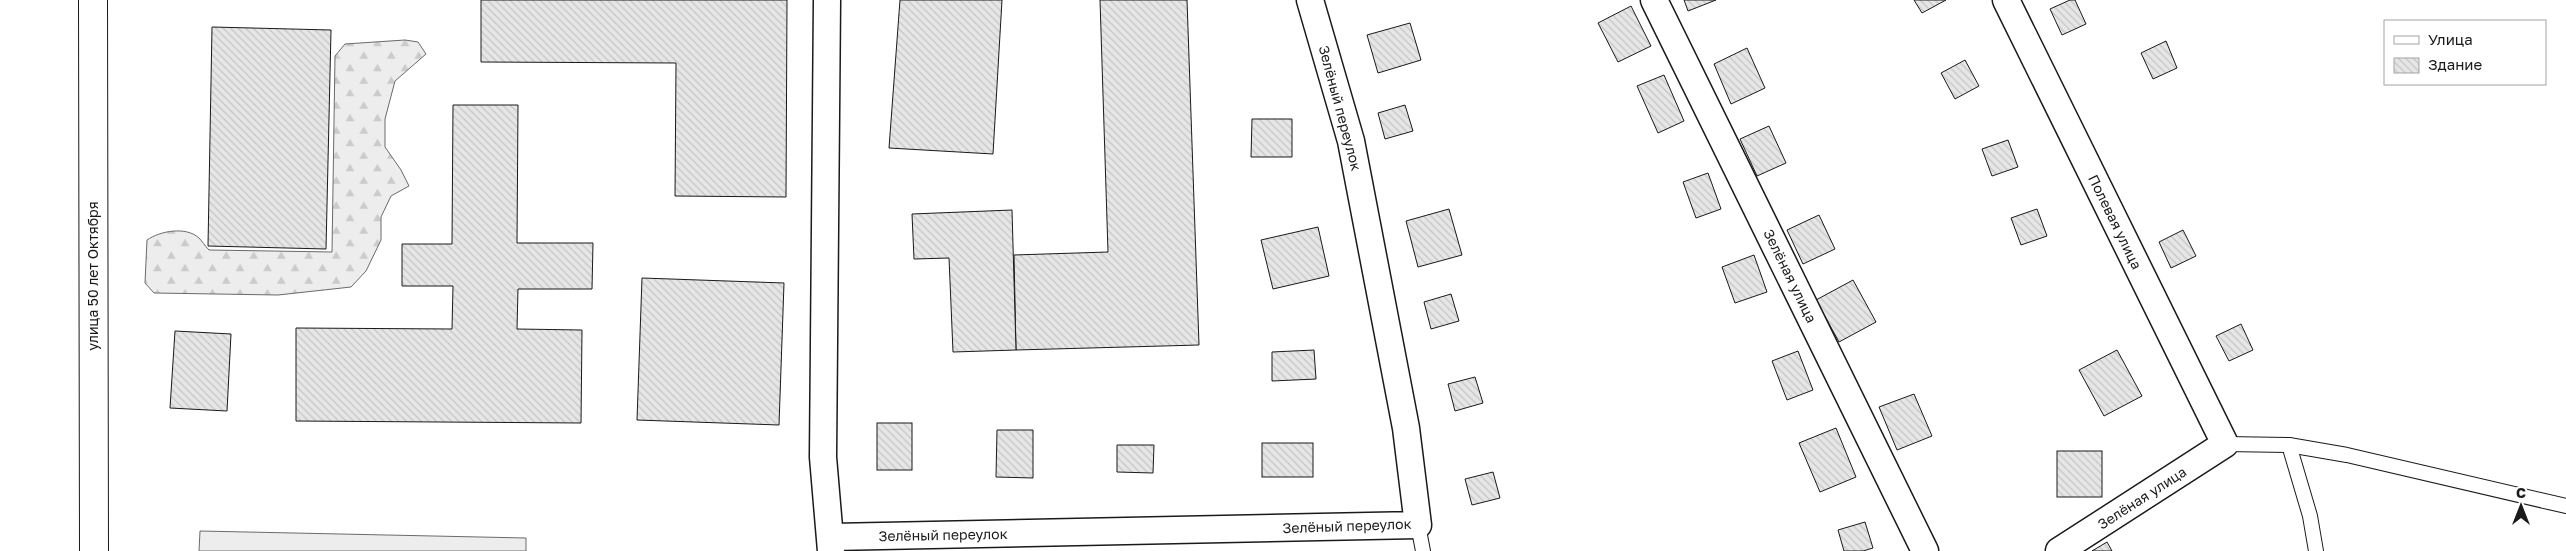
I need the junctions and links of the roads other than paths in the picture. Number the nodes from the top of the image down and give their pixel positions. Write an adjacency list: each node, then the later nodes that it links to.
1 (93, 0): 11 (street, улица 50 лет Октября)
2 (827, 0): 10 (street)
3 (1310, 0): 9 (street, Зелёный переулок)
4 (1654, 0): 13 (street, Зелёная улица)
5 (2006, 0): 6 (street, Полевая улица)
6 (2225, 444): 7 (lane); 14 (street, Зелёная улица)
7 (2290, 445): 8 (lane); 15 (lane)
8 (2566, 506)
9 (1418, 525): 10 (street, Зелёный переулок); 12 (lane)
10 (831, 544)
11 (94, 551)
12 (1423, 551)
13 (1925, 551)
14 (2059, 551)
15 (2316, 551)

